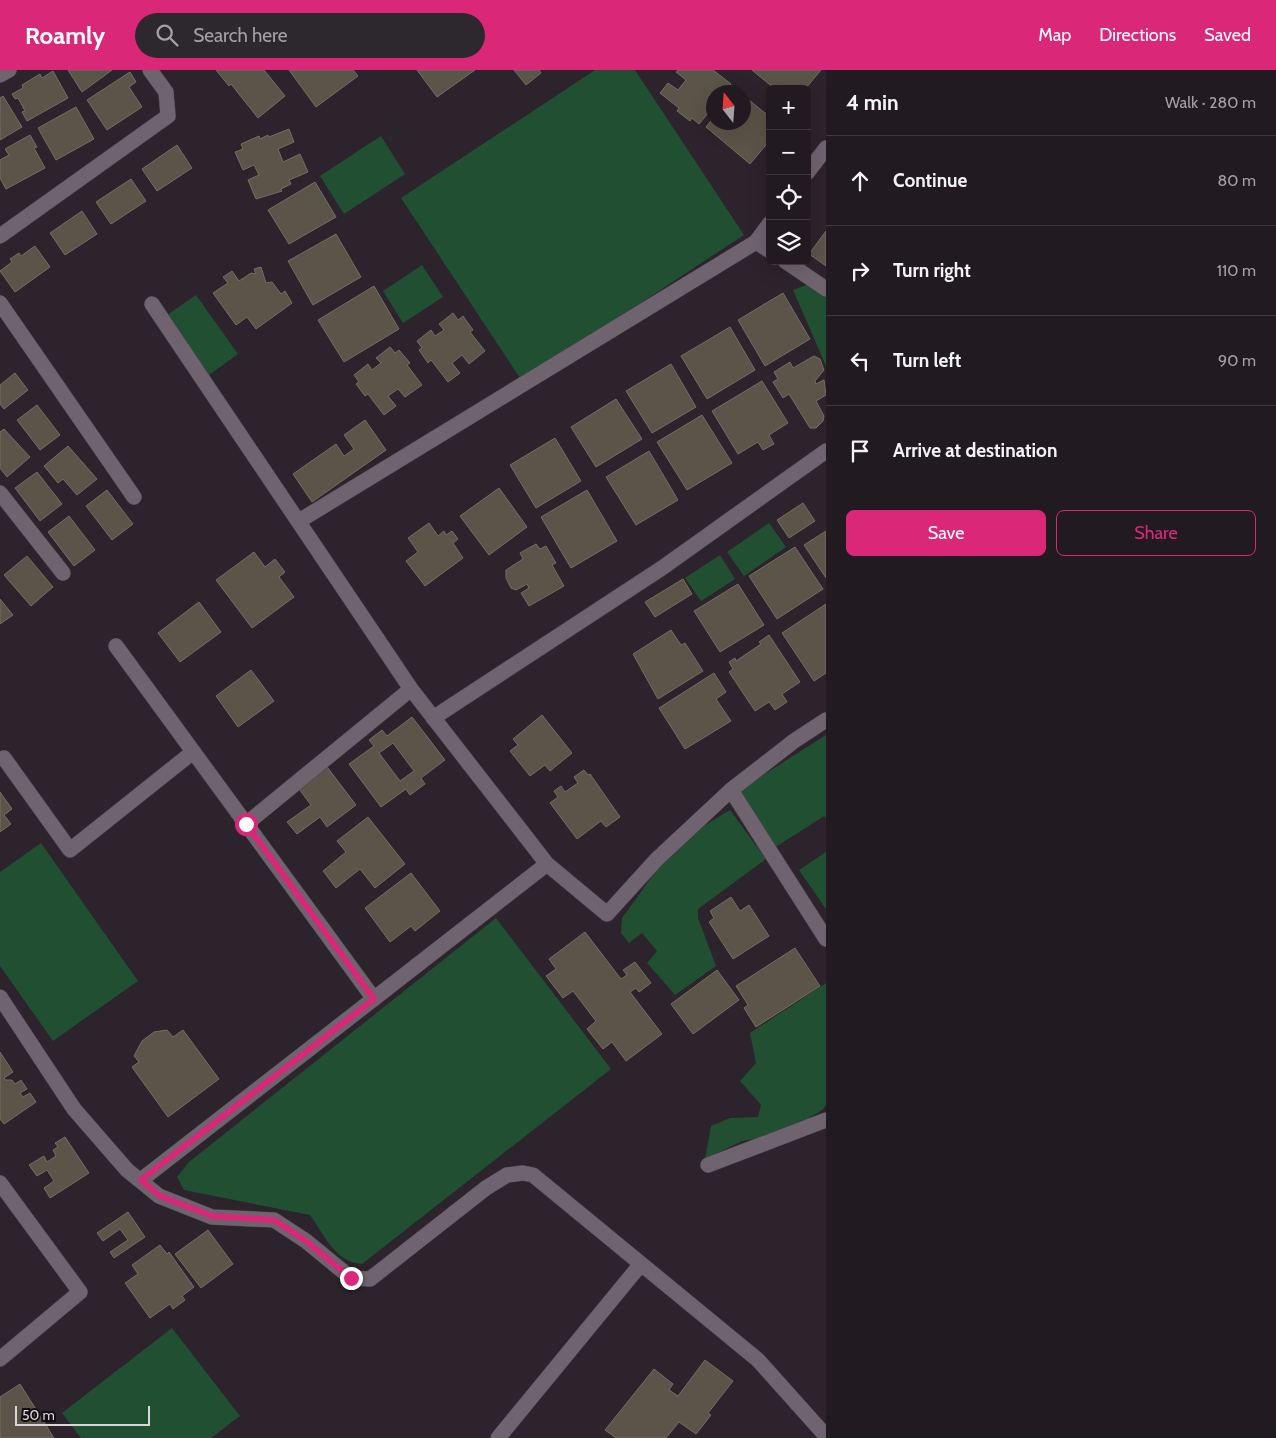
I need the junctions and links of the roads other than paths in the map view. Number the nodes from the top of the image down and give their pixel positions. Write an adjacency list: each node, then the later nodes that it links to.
1 (9, 70): 3 (street)
2 (150, 70): 7 (street)
3 (0, 75)
4 (826, 148): 5 (street)
5 (811, 168)
6 (766, 229): 8 (street)
7 (0, 236)
8 (756, 242): 9 (street); 17 (street)
9 (766, 248)
10 (790, 265): 11 (street)
11 (826, 289)
12 (0, 303): 16 (street)
13 (152, 304): 17 (street)
14 (826, 451): 21 (street)
15 (0, 493): 18 (street)
16 (134, 497)
17 (300, 521): 20 (street)
18 (63, 573)
19 (116, 646): 23 (street)
20 (411, 689): 21 (street); 26 (street)
21 (434, 718): 27 (street)
22 (826, 720): 25 (street)
23 (194, 752): 24 (street); 26 (street)
24 (4, 758)
25 (731, 790): 27 (street); 28 (street)
26 (246, 824): 30 (street)
27 (547, 864): 30 (street)
28 (826, 939)
29 (0, 997): 33 (street)
30 (374, 999): 33 (street)
31 (826, 1120): 32 (street)
32 (708, 1164)
33 (141, 1180): 35 (street)
34 (0, 1183): 36 (street)
35 (641, 1264): 37 (street); 38 (street)
36 (0, 1359)
37 (826, 1436)
38 (498, 1438)

